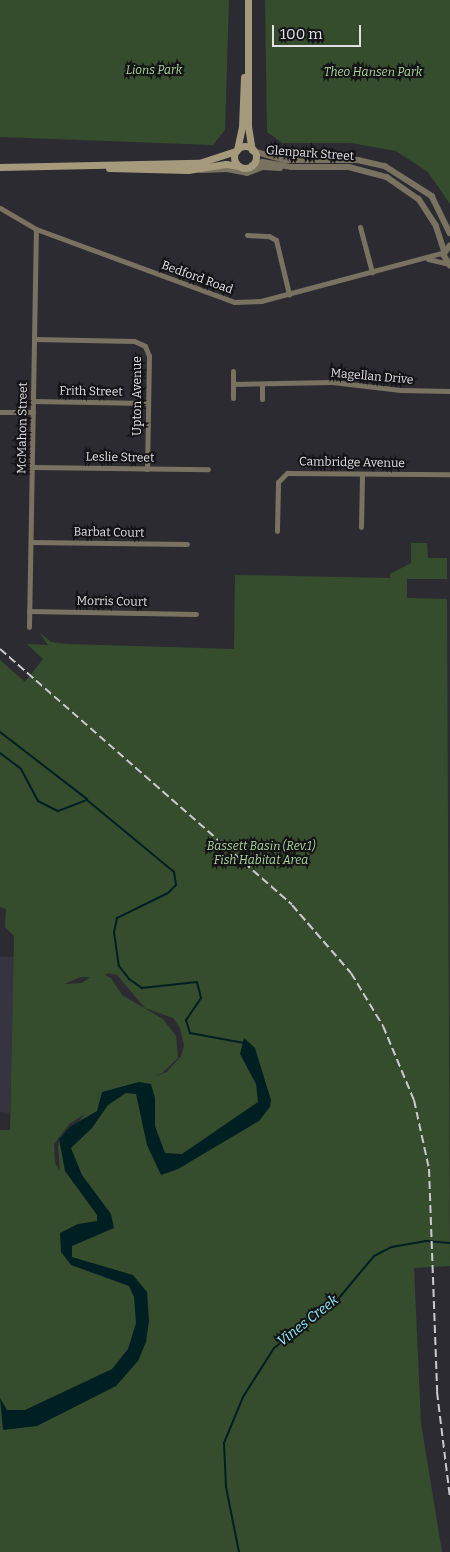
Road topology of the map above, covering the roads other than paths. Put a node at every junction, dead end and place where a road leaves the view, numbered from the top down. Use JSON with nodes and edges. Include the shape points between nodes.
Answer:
{"nodes":[{"id":1,"x":248,"y":0,"type":"edge"},
{"id":2,"x":247,"y":45,"type":"junction"},
{"id":3,"x":236,"y":150,"type":"junction"},
{"id":4,"x":253,"y":150,"type":"junction"},
{"id":5,"x":71,"y":166,"type":"junction"},
{"id":6,"x":239,"y":166,"type":"junction"},
{"id":7,"x":252,"y":166,"type":"junction"},
{"id":8,"x":0,"y":167,"type":"edge"},
{"id":9,"x":292,"y":167,"type":"junction"},
{"id":10,"x":188,"y":170,"type":"junction"},
{"id":11,"x":0,"y":208,"type":"edge"},
{"id":12,"x":360,"y":227,"type":"dead end"},
{"id":13,"x":36,"y":229,"type":"junction"},
{"id":14,"x":450,"y":233,"type":"edge"},
{"id":15,"x":280,"y":234,"type":"dead end"},
{"id":16,"x":247,"y":235,"type":"dead end"},
{"id":17,"x":275,"y":239,"type":"junction"},
{"id":18,"x":450,"y":246,"type":"edge"},
{"id":19,"x":445,"y":252,"type":"junction"},
{"id":20,"x":426,"y":259,"type":"junction"},
{"id":21,"x":449,"y":265,"type":"edge"},
{"id":22,"x":372,"y":272,"type":"junction"},
{"id":23,"x":289,"y":294,"type":"junction"},
{"id":24,"x":34,"y":339,"type":"junction"},
{"id":25,"x":233,"y":371,"type":"dead end"},
{"id":26,"x":233,"y":384,"type":"junction"},
{"id":27,"x":262,"y":385,"type":"junction"},
{"id":28,"x":450,"y":391,"type":"edge"},
{"id":29,"x":233,"y":398,"type":"dead end"},
{"id":30,"x":262,"y":399,"type":"dead end"},
{"id":31,"x":33,"y":401,"type":"junction"},
{"id":32,"x":148,"y":403,"type":"junction"},
{"id":33,"x":0,"y":412,"type":"edge"},
{"id":34,"x":33,"y":412,"type":"junction"},
{"id":35,"x":32,"y":467,"type":"junction"},
{"id":36,"x":147,"y":469,"type":"junction"},
{"id":37,"x":208,"y":469,"type":"dead end"},
{"id":38,"x":362,"y":474,"type":"junction"},
{"id":39,"x":450,"y":474,"type":"edge"},
{"id":40,"x":361,"y":527,"type":"dead end"},
{"id":41,"x":278,"y":531,"type":"dead end"},
{"id":42,"x":30,"y":542,"type":"junction"},
{"id":43,"x":187,"y":544,"type":"dead end"},
{"id":44,"x":29,"y":611,"type":"junction"},
{"id":45,"x":196,"y":614,"type":"dead end"},
{"id":46,"x":29,"y":627,"type":"dead end"}],
"edges":[{"from":1,"to":2,"type":"main road"},
{"from":2,"to":3,"type":"main road"},
{"from":2,"to":4,"type":"main road","via":[[248,132]]},
{"from":3,"to":4,"type":"main road","via":[[243,147]]},
{"from":3,"to":5,"type":"main road","via":[[204,162]]},
{"from":3,"to":6,"type":"main road","via":[[234,159]]},
{"from":4,"to":7,"type":"main road"},
{"from":4,"to":14,"type":"street","name":"Glenpark Street","via":[[285,160],[358,160],[385,166],[432,196]]},
{"from":5,"to":8,"type":"main road"},
{"from":5,"to":10,"type":"main road"},
{"from":6,"to":7,"type":"main road"},
{"from":6,"to":10,"type":"main road","via":[[226,164]]},
{"from":7,"to":9,"type":"street","name":"Glenpark Street","via":[[263,162]]},
{"from":9,"to":10,"type":"street","via":[[262,167],[245,173],[227,169]]},
{"from":9,"to":19,"type":"street","name":"Glenpark Street","via":[[354,168],[396,181],[423,205],[437,229]]},
{"from":11,"to":13,"type":"street","name":"Bedford Road"},
{"from":12,"to":22,"type":"street"},
{"from":13,"to":23,"type":"street","name":"Bedford Road","via":[[225,300],[249,303]]},
{"from":13,"to":24,"type":"street","name":"McMahon Street"},
{"from":15,"to":17,"type":"street"},
{"from":16,"to":17,"type":"street"},
{"from":17,"to":23,"type":"street"},
{"from":18,"to":19,"type":"street"},
{"from":19,"to":20,"type":"street","name":"Bedford Road"},
{"from":19,"to":21,"type":"street","name":"Glenpark Street"},
{"from":20,"to":21,"type":"street","name":"Bedford Road"},
{"from":20,"to":22,"type":"street","name":"Bedford Road"},
{"from":22,"to":23,"type":"street","name":"Bedford Road"},
{"from":24,"to":31,"type":"street","name":"McMahon Street"},
{"from":24,"to":32,"type":"street","name":"Upton Avenue","via":[[141,343],[149,356]]},
{"from":25,"to":26,"type":"street"},
{"from":26,"to":27,"type":"street","name":"Magellan Drive"},
{"from":26,"to":29,"type":"street"},
{"from":27,"to":28,"type":"street","name":"Magellan Drive","via":[[332,382],[402,390]]},
{"from":27,"to":30,"type":"street"},
{"from":31,"to":32,"type":"street","name":"Frith Street"},
{"from":31,"to":34,"type":"street","name":"McMahon Street"},
{"from":32,"to":36,"type":"street","name":"Upton Avenue"},
{"from":33,"to":34,"type":"street"},
{"from":34,"to":35,"type":"street","name":"McMahon Street"},
{"from":35,"to":36,"type":"street","name":"Leslie Street"},
{"from":35,"to":42,"type":"street","name":"McMahon Street"},
{"from":36,"to":37,"type":"street","name":"Leslie Street"},
{"from":38,"to":39,"type":"street","name":"Cambridge Avenue"},
{"from":38,"to":40,"type":"street"},
{"from":38,"to":41,"type":"street","name":"Cambridge Avenue","via":[[291,472],[282,475],[278,482]]},
{"from":42,"to":43,"type":"street","name":"Barbat Court"},
{"from":42,"to":44,"type":"street","name":"McMahon Street"},
{"from":44,"to":45,"type":"street","name":"Morris Court"},
{"from":44,"to":46,"type":"street","name":"McMahon Street"}]}
